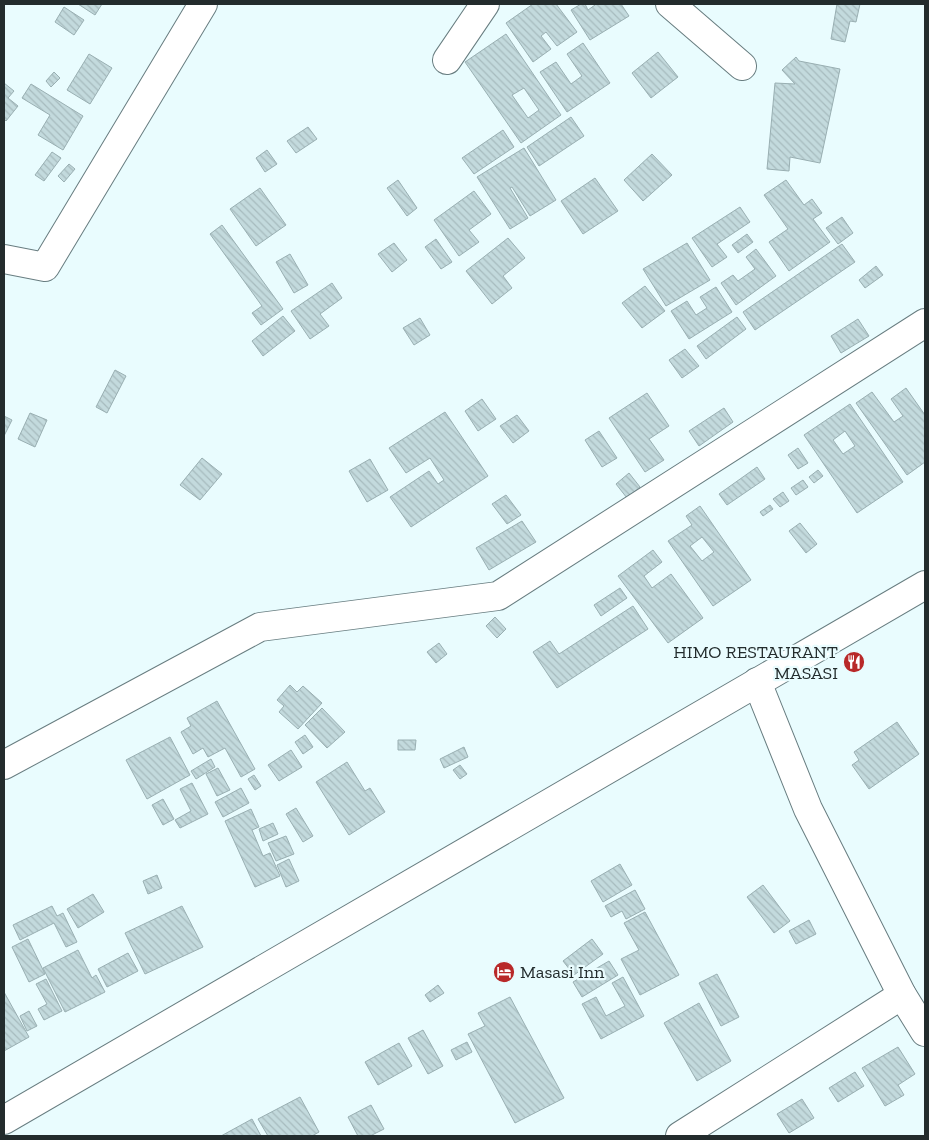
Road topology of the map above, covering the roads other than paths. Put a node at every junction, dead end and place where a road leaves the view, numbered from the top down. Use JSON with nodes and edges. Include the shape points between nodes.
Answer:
{"nodes":[{"id":1,"x":203,"y":4,"type":"edge"},
{"id":2,"x":485,"y":4,"type":"edge"},
{"id":3,"x":670,"y":4,"type":"edge"},
{"id":4,"x":447,"y":60,"type":"dead end"},
{"id":5,"x":742,"y":66,"type":"dead end"},
{"id":6,"x":4,"y":259,"type":"edge"},
{"id":7,"x":925,"y":323,"type":"edge"},
{"id":8,"x":925,"y":585,"type":"edge"},
{"id":9,"x":757,"y":682,"type":"junction"},
{"id":10,"x":4,"y":765,"type":"edge"},
{"id":11,"x":902,"y":995,"type":"junction"},
{"id":12,"x":925,"y":1032,"type":"edge"},
{"id":13,"x":4,"y":1120,"type":"edge"},
{"id":14,"x":680,"y":1136,"type":"edge"}],
"edges":[{"from":1,"to":6,"type":"main road","via":[[45,267]]},
{"from":2,"to":4,"type":"main road"},
{"from":3,"to":5,"type":"main road"},
{"from":7,"to":10,"type":"main road","via":[[498,596],[260,627]]},
{"from":8,"to":9,"type":"main road"},
{"from":9,"to":11,"type":"main road","via":[[808,809]]},
{"from":9,"to":13,"type":"main road"},
{"from":11,"to":12,"type":"main road"},
{"from":11,"to":14,"type":"main road"}]}
